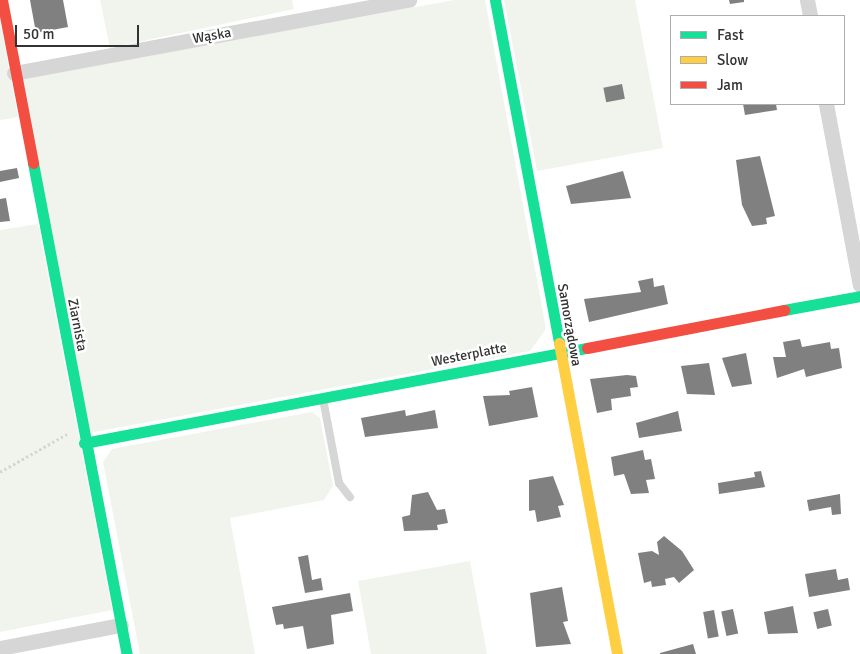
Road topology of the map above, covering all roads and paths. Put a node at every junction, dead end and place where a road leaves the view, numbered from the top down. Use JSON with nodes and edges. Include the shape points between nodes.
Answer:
{"nodes":[{"id":1,"x":2,"y":0,"type":"edge"},
{"id":2,"x":410,"y":0,"type":"edge"},
{"id":3,"x":495,"y":0,"type":"edge"},
{"id":4,"x":807,"y":0,"type":"edge"},
{"id":5,"x":810,"y":15,"type":"edge"},
{"id":6,"x":14,"y":73,"type":"junction"},
{"id":7,"x":826,"y":105,"type":"edge"},
{"id":8,"x":860,"y":285,"type":"edge"},
{"id":9,"x":860,"y":296,"type":"edge"},
{"id":10,"x":559,"y":353,"type":"junction"},
{"id":11,"x":323,"y":398,"type":"junction"},
{"id":12,"x":84,"y":442,"type":"junction"},
{"id":13,"x":0,"y":472,"type":"edge"},
{"id":14,"x":350,"y":497,"type":"dead end"},
{"id":15,"x":121,"y":625,"type":"junction"},
{"id":16,"x":0,"y":648,"type":"edge"},
{"id":17,"x":127,"y":654,"type":"edge"},
{"id":18,"x":617,"y":654,"type":"edge"}],
"edges":[{"from":1,"to":6,"type":"street","name":"Ziarnista"},
{"from":2,"to":6,"type":"street","name":"Wąska"},
{"from":3,"to":10,"type":"street","name":"Samorządowa"},
{"from":4,"to":5,"type":"street"},
{"from":6,"to":12,"type":"street","name":"Ziarnista"},
{"from":7,"to":8,"type":"street"},
{"from":9,"to":10,"type":"street","name":"Westerplatte"},
{"from":10,"to":11,"type":"street","name":"Westerplatte"},
{"from":10,"to":18,"type":"street","name":"Samorządowa"},
{"from":11,"to":12,"type":"street","name":"Westerplatte"},
{"from":11,"to":14,"type":"lane","via":[[339,483]]},
{"from":12,"to":13,"type":"path","via":[[73,430]]},
{"from":12,"to":15,"type":"street","name":"Ziarnista"},
{"from":15,"to":16,"type":"street"},
{"from":15,"to":17,"type":"street","name":"Ziarnista"}]}
